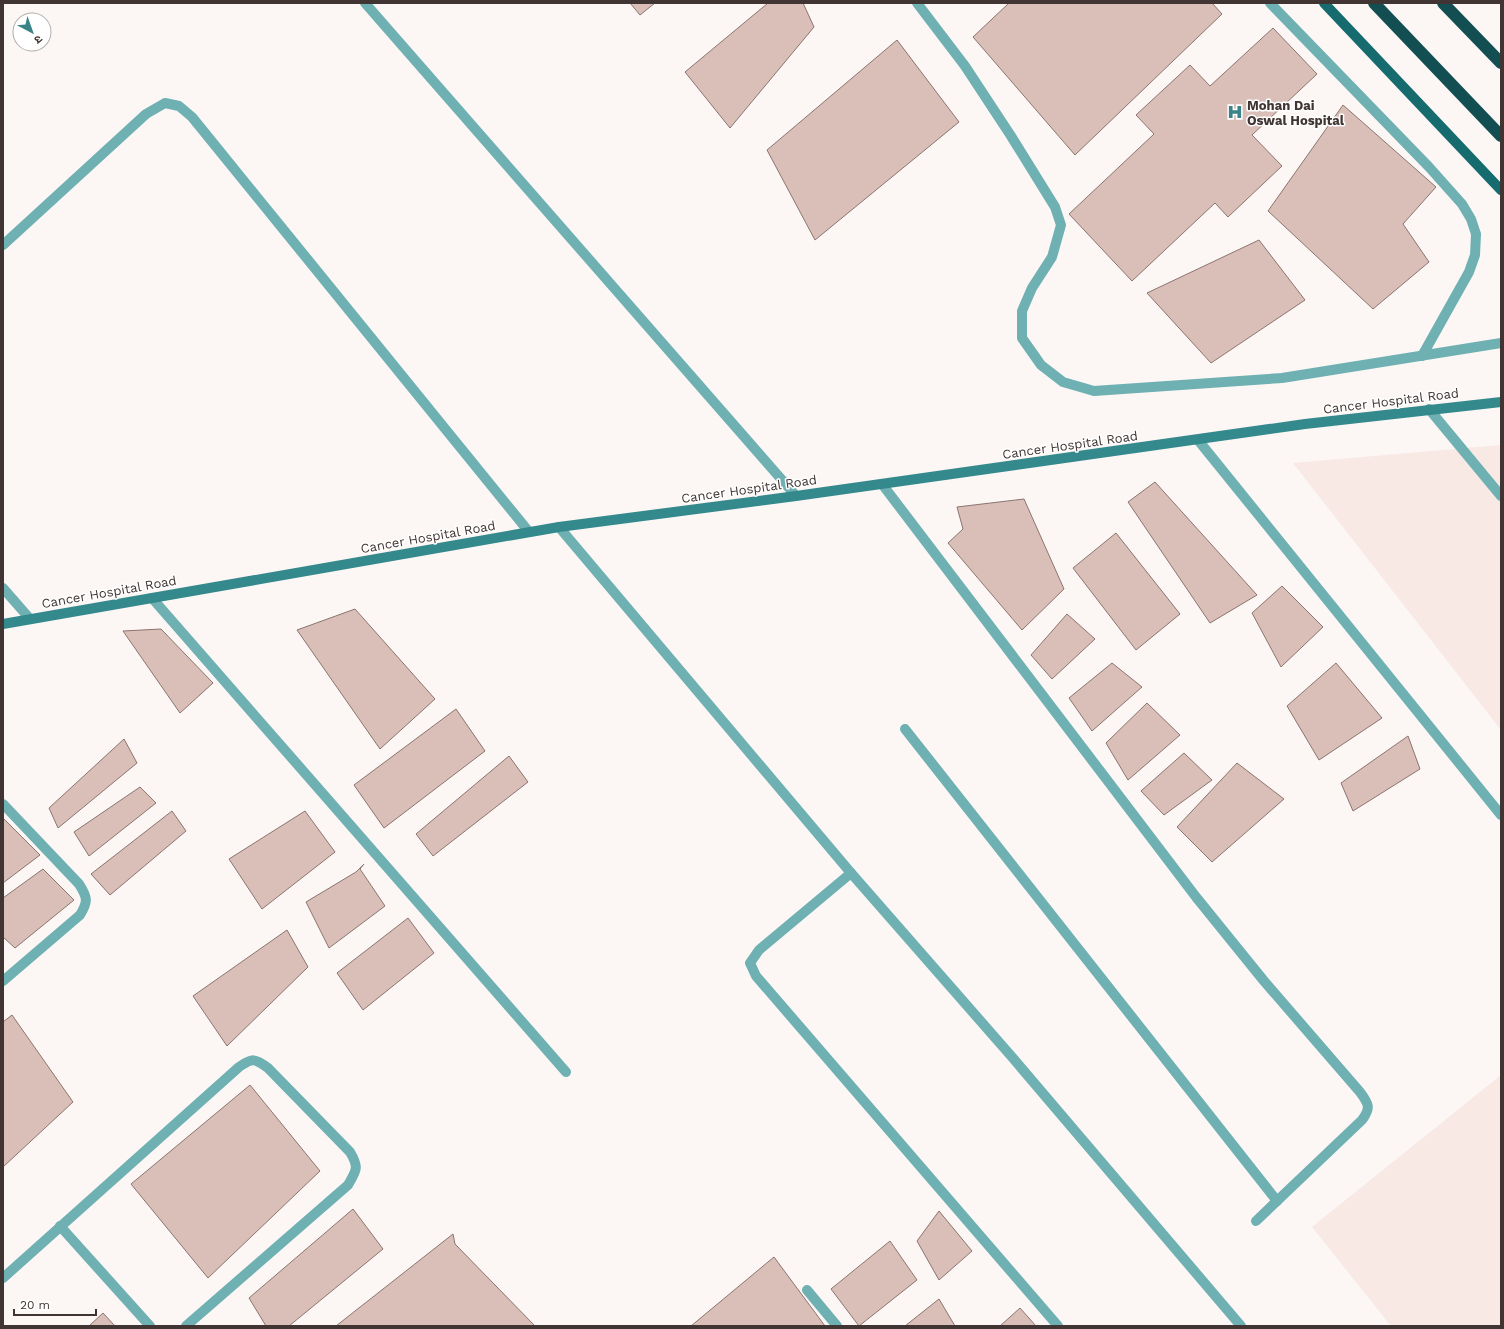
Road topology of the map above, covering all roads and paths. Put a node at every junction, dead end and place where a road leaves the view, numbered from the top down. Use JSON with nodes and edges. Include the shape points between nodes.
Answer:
{"nodes":[{"id":1,"x":365,"y":3,"type":"edge"},
{"id":2,"x":917,"y":3,"type":"edge"},
{"id":3,"x":1270,"y":3,"type":"edge"},
{"id":4,"x":1324,"y":3,"type":"edge"},
{"id":5,"x":1374,"y":3,"type":"edge"},
{"id":6,"x":1443,"y":3,"type":"edge"},
{"id":7,"x":1501,"y":63,"type":"edge"},
{"id":8,"x":1501,"y":136,"type":"edge"},
{"id":9,"x":1501,"y":190,"type":"edge"},
{"id":10,"x":3,"y":245,"type":"edge"},
{"id":11,"x":1501,"y":344,"type":"edge"},
{"id":12,"x":1422,"y":356,"type":"junction"},
{"id":13,"x":1501,"y":402,"type":"edge"},
{"id":14,"x":1429,"y":409,"type":"junction"},
{"id":15,"x":1198,"y":440,"type":"junction"},
{"id":16,"x":882,"y":484,"type":"junction"},
{"id":17,"x":796,"y":496,"type":"junction"},
{"id":18,"x":1501,"y":496,"type":"edge"},
{"id":19,"x":559,"y":527,"type":"junction"},
{"id":20,"x":529,"y":532,"type":"junction"},
{"id":21,"x":3,"y":588,"type":"edge"},
{"id":22,"x":152,"y":598,"type":"junction"},
{"id":23,"x":30,"y":619,"type":"junction"},
{"id":24,"x":3,"y":624,"type":"edge"},
{"id":25,"x":905,"y":729,"type":"dead end"},
{"id":26,"x":3,"y":804,"type":"edge"},
{"id":27,"x":1501,"y":815,"type":"edge"},
{"id":28,"x":851,"y":872,"type":"junction"},
{"id":29,"x":3,"y":981,"type":"edge"},
{"id":30,"x":566,"y":1072,"type":"dead end"},
{"id":31,"x":1277,"y":1201,"type":"junction"},
{"id":32,"x":1256,"y":1221,"type":"dead end"},
{"id":33,"x":60,"y":1226,"type":"junction"},
{"id":34,"x":3,"y":1278,"type":"edge"},
{"id":35,"x":807,"y":1290,"type":"dead end"},
{"id":36,"x":150,"y":1326,"type":"edge"},
{"id":37,"x":186,"y":1326,"type":"edge"},
{"id":38,"x":837,"y":1326,"type":"edge"},
{"id":39,"x":1058,"y":1326,"type":"edge"},
{"id":40,"x":1241,"y":1326,"type":"edge"}],
"edges":[{"from":1,"to":17,"type":"street"},
{"from":2,"to":12,"type":"street","via":[[965,66],[1055,208],[1061,225],[1052,257],[1032,288],[1022,311],[1022,338],[1041,365],[1063,382],[1094,391],[1282,378]]},
{"from":3,"to":12,"type":"street","via":[[1423,162],[1462,204],[1471,219],[1476,234],[1475,255],[1469,272]]},
{"from":4,"to":9,"type":"main road"},
{"from":5,"to":8,"type":"highway"},
{"from":6,"to":7,"type":"highway"},
{"from":10,"to":20,"type":"street","via":[[146,114],[165,103],[179,106],[192,117]]},
{"from":11,"to":12,"type":"street"},
{"from":13,"to":14,"type":"street","name":"Cancer Hospital Road"},
{"from":14,"to":15,"type":"street","name":"Cancer Hospital Road"},
{"from":14,"to":18,"type":"street"},
{"from":15,"to":16,"type":"street","name":"Cancer Hospital Road"},
{"from":15,"to":27,"type":"street"},
{"from":16,"to":17,"type":"street","name":"Cancer Hospital Road"},
{"from":16,"to":31,"type":"street","via":[[1196,897],[1368,1103],[1368,1112],[1362,1120]]},
{"from":17,"to":19,"type":"street","name":"Cancer Hospital Road"},
{"from":19,"to":20,"type":"street","name":"Cancer Hospital Road"},
{"from":19,"to":28,"type":"street"},
{"from":20,"to":22,"type":"street","name":"Cancer Hospital Road"},
{"from":21,"to":23,"type":"street"},
{"from":22,"to":23,"type":"street","name":"Cancer Hospital Road"},
{"from":22,"to":30,"type":"street"},
{"from":23,"to":24,"type":"street","name":"Cancer Hospital Road"},
{"from":25,"to":31,"type":"street"},
{"from":26,"to":29,"type":"street","via":[[79,884],[85,894],[86,904],[80,915]]},
{"from":28,"to":39,"type":"street","via":[[760,950],[750,963],[756,976]]},
{"from":28,"to":40,"type":"street"},
{"from":31,"to":32,"type":"street"},
{"from":33,"to":34,"type":"street"},
{"from":33,"to":36,"type":"street"},
{"from":33,"to":37,"type":"street","via":[[238,1067],[250,1060],[259,1061],[268,1068],[350,1152],[356,1163],[356,1172],[348,1185]]},
{"from":35,"to":38,"type":"street"}]}
